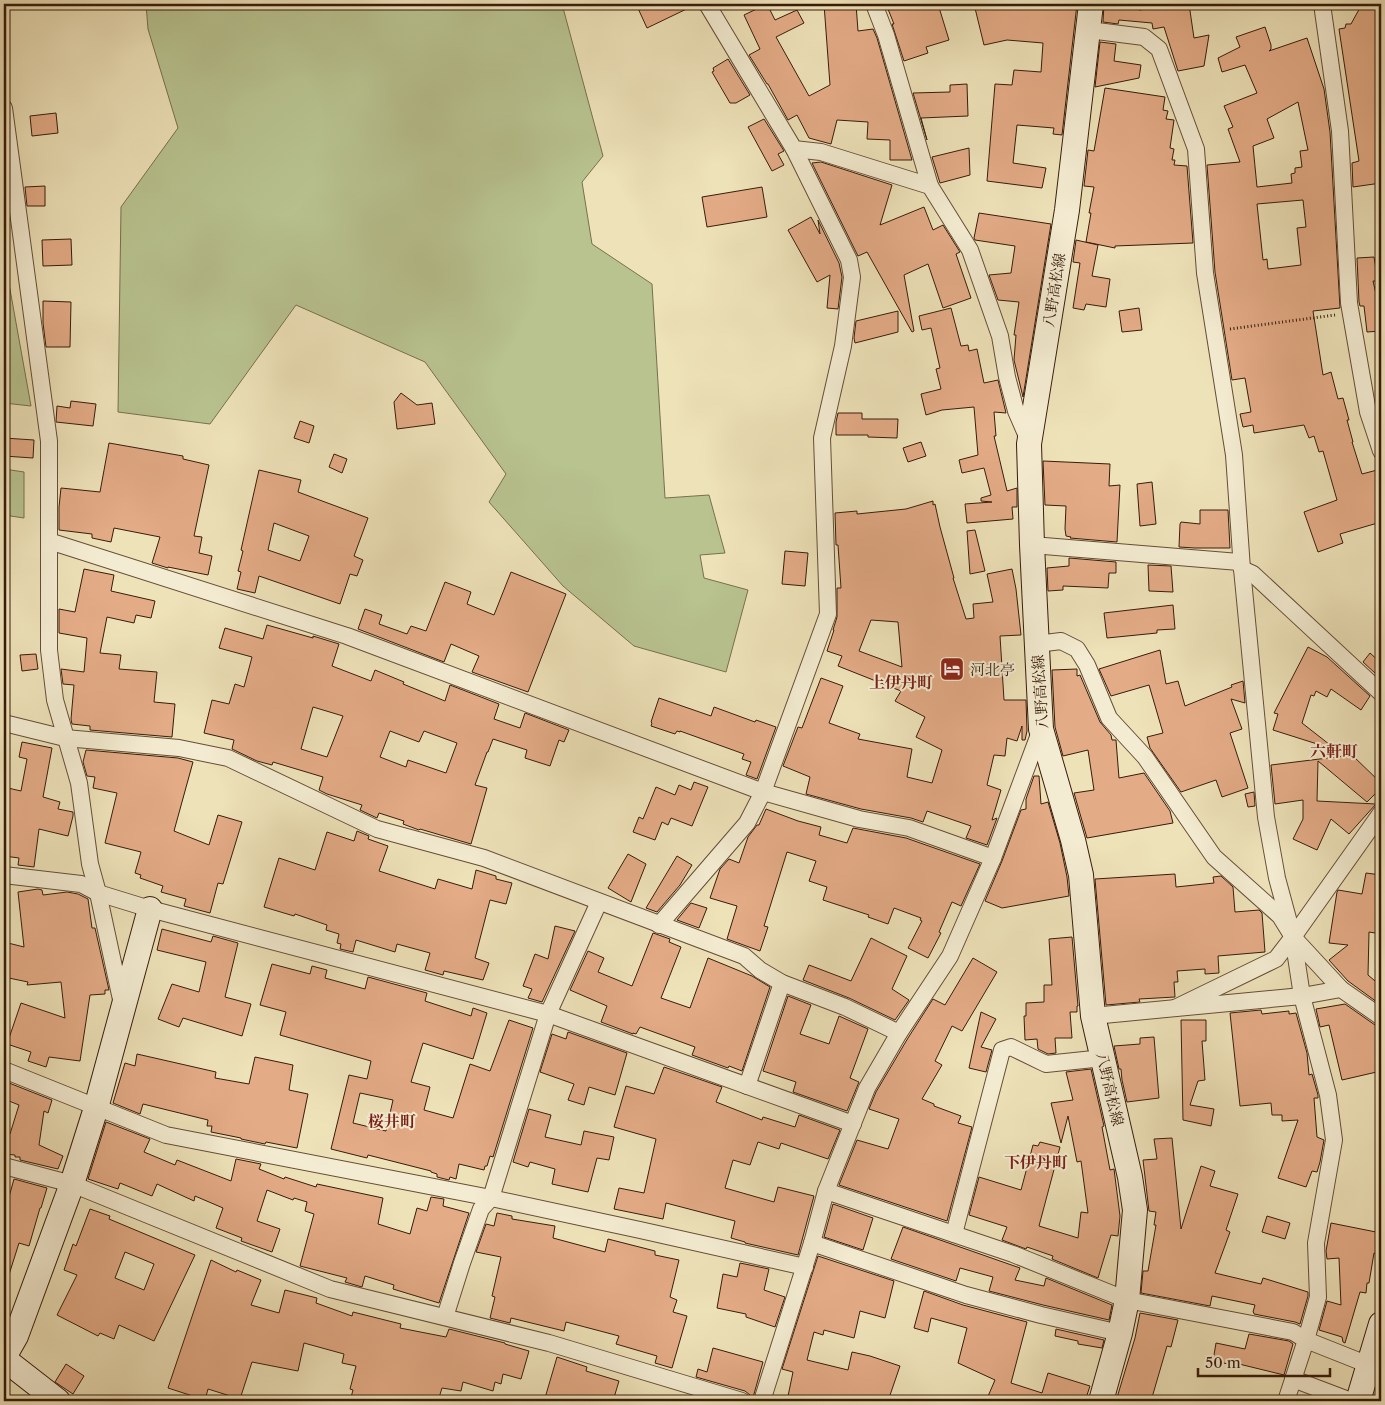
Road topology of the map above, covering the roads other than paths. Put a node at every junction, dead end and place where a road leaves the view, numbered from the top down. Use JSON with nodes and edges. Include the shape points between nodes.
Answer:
{"nodes":[{"id":1,"x":707,"y":4,"type":"edge"},
{"id":2,"x":874,"y":4,"type":"edge"},
{"id":3,"x":1091,"y":4,"type":"edge"},
{"id":4,"x":1322,"y":4,"type":"edge"},
{"id":5,"x":1089,"y":30,"type":"junction"},
{"id":6,"x":4,"y":108,"type":"edge"},
{"id":7,"x":794,"y":149,"type":"junction"},
{"id":8,"x":930,"y":186,"type":"junction"},
{"id":9,"x":1029,"y":444,"type":"junction"},
{"id":10,"x":1381,"y":451,"type":"edge"},
{"id":11,"x":49,"y":541,"type":"junction"},
{"id":12,"x":1032,"y":545,"type":"junction"},
{"id":13,"x":1242,"y":569,"type":"junction"},
{"id":14,"x":1037,"y":644,"type":"junction"},
{"id":15,"x":1381,"y":693,"type":"edge"},
{"id":16,"x":4,"y":723,"type":"edge"},
{"id":17,"x":1040,"y":730,"type":"junction"},
{"id":18,"x":65,"y":738,"type":"junction"},
{"id":19,"x":763,"y":792,"type":"junction"},
{"id":20,"x":1381,"y":813,"type":"edge"},
{"id":21,"x":993,"y":858,"type":"junction"},
{"id":22,"x":4,"y":875,"type":"edge"},
{"id":23,"x":98,"y":893,"type":"junction"},
{"id":24,"x":599,"y":902,"type":"junction"},
{"id":25,"x":150,"y":909,"type":"junction"},
{"id":26,"x":659,"y":924,"type":"junction"},
{"id":27,"x":1293,"y":937,"type":"junction"},
{"id":28,"x":782,"y":983,"type":"junction"},
{"id":29,"x":1341,"y":989,"type":"junction"},
{"id":30,"x":1302,"y":996,"type":"junction"},
{"id":31,"x":1175,"y":1008,"type":"junction"},
{"id":32,"x":123,"y":1009,"type":"junction"},
{"id":33,"x":548,"y":1014,"type":"junction"},
{"id":34,"x":1094,"y":1016,"type":"junction"},
{"id":35,"x":1381,"y":1017,"type":"edge"},
{"id":36,"x":899,"y":1033,"type":"junction"},
{"id":37,"x":1103,"y":1058,"type":"junction"},
{"id":38,"x":4,"y":1070,"type":"edge"},
{"id":39,"x":747,"y":1086,"type":"junction"},
{"id":40,"x":96,"y":1108,"type":"junction"},
{"id":41,"x":853,"y":1124,"type":"junction"},
{"id":42,"x":4,"y":1166,"type":"edge"},
{"id":43,"x":72,"y":1184,"type":"junction"},
{"id":44,"x":826,"y":1191,"type":"junction"},
{"id":45,"x":491,"y":1198,"type":"junction"},
{"id":46,"x":954,"y":1234,"type":"junction"},
{"id":47,"x":812,"y":1243,"type":"junction"},
{"id":48,"x":805,"y":1267,"type":"junction"},
{"id":49,"x":1127,"y":1300,"type":"junction"},
{"id":50,"x":445,"y":1317,"type":"junction"},
{"id":51,"x":1381,"y":1324,"type":"edge"},
{"id":52,"x":1120,"y":1333,"type":"junction"},
{"id":53,"x":1306,"y":1340,"type":"junction"},
{"id":54,"x":4,"y":1358,"type":"edge"},
{"id":55,"x":1375,"y":1366,"type":"edge"},
{"id":56,"x":1293,"y":1379,"type":"junction"},
{"id":57,"x":58,"y":1401,"type":"edge"},
{"id":58,"x":742,"y":1401,"type":"edge"},
{"id":59,"x":762,"y":1401,"type":"edge"},
{"id":60,"x":1101,"y":1401,"type":"edge"},
{"id":61,"x":1286,"y":1401,"type":"edge"},
{"id":62,"x":1351,"y":1401,"type":"edge"},
{"id":63,"x":1358,"y":1401,"type":"edge"}],
"edges":[{"from":1,"to":7,"type":"street"},
{"from":2,"to":8,"type":"street"},
{"from":3,"to":5,"type":"main road","name":"八野高松線"},
{"from":4,"to":10,"type":"street","via":[[1340,130],[1349,303],[1368,412]]},
{"from":5,"to":9,"type":"main road","name":"八野高松線","via":[[1067,210]]},
{"from":5,"to":13,"type":"street","via":[[1144,37],[1159,49],[1196,149],[1205,272],[1234,455]]},
{"from":6,"to":11,"type":"street","via":[[49,441]]},
{"from":7,"to":8,"type":"street","via":[[821,152]]},
{"from":7,"to":19,"type":"street","via":[[849,260],[852,276],[843,346],[822,438],[828,614]]},
{"from":8,"to":9,"type":"street","via":[[970,250],[1000,336],[1016,411]]},
{"from":9,"to":12,"type":"main road","name":"八野高松線"},
{"from":11,"to":18,"type":"street","via":[[49,650],[55,700]]},
{"from":11,"to":19,"type":"street","via":[[347,636]]},
{"from":12,"to":13,"type":"street","via":[[1239,562]]},
{"from":12,"to":14,"type":"main road","name":"八野高松線"},
{"from":13,"to":15,"type":"street","via":[[1253,574]]},
{"from":13,"to":27,"type":"street","via":[[1266,817],[1277,878]]},
{"from":14,"to":17,"type":"main road","name":"八野高松線"},
{"from":14,"to":27,"type":"street","via":[[1061,641],[1077,649],[1109,718],[1145,757],[1214,857],[1280,916]]},
{"from":16,"to":18,"type":"street"},
{"from":17,"to":21,"type":"street"},
{"from":17,"to":34,"type":"main road","name":"八野高松線","via":[[1081,875]]},
{"from":18,"to":23,"type":"street","via":[[79,783],[90,864]]},
{"from":18,"to":24,"type":"street","via":[[179,748],[228,758],[377,828],[484,858]]},
{"from":19,"to":21,"type":"street","via":[[860,819],[909,828]]},
{"from":19,"to":26,"type":"street","via":[[747,823]]},
{"from":20,"to":27,"type":"street"},
{"from":21,"to":36,"type":"street","via":[[950,956]]},
{"from":22,"to":23,"type":"street","via":[[81,884]]},
{"from":23,"to":25,"type":"street"},
{"from":23,"to":32,"type":"street"},
{"from":24,"to":26,"type":"street"},
{"from":24,"to":33,"type":"street"},
{"from":25,"to":32,"type":"main road"},
{"from":25,"to":33,"type":"street"},
{"from":26,"to":28,"type":"street","via":[[744,956]]},
{"from":27,"to":29,"type":"street"},
{"from":27,"to":30,"type":"street"},
{"from":27,"to":31,"type":"street","via":[[1276,959]]},
{"from":28,"to":36,"type":"street","via":[[845,1007]]},
{"from":28,"to":39,"type":"street"},
{"from":29,"to":30,"type":"street"},
{"from":29,"to":35,"type":"street"},
{"from":30,"to":31,"type":"street"},
{"from":30,"to":53,"type":"street","via":[[1328,1095],[1334,1140],[1316,1243],[1318,1297]]},
{"from":31,"to":34,"type":"street"},
{"from":32,"to":40,"type":"main road"},
{"from":33,"to":39,"type":"street"},
{"from":33,"to":45,"type":"street"},
{"from":34,"to":37,"type":"main road","name":"八野高松線"},
{"from":36,"to":41,"type":"street","via":[[867,1088]]},
{"from":37,"to":46,"type":"street","via":[[1046,1064],[1011,1047],[1002,1050]]},
{"from":37,"to":49,"type":"main road","name":"八野高松線","via":[[1130,1177],[1134,1210]]},
{"from":38,"to":40,"type":"street"},
{"from":39,"to":41,"type":"street"},
{"from":40,"to":43,"type":"main road"},
{"from":40,"to":45,"type":"street","via":[[166,1135]]},
{"from":41,"to":44,"type":"street"},
{"from":42,"to":43,"type":"street"},
{"from":43,"to":50,"type":"street","via":[[330,1289]]},
{"from":43,"to":54,"type":"main road","via":[[16,1336]]},
{"from":44,"to":46,"type":"street"},
{"from":44,"to":47,"type":"street"},
{"from":45,"to":48,"type":"street"},
{"from":45,"to":50,"type":"street","via":[[481,1209]]},
{"from":46,"to":49,"type":"street"},
{"from":47,"to":48,"type":"street"},
{"from":47,"to":52,"type":"street","via":[[966,1295]]},
{"from":48,"to":59,"type":"street"},
{"from":49,"to":52,"type":"main road","name":"八野高松線"},
{"from":49,"to":53,"type":"street","via":[[1293,1332]]},
{"from":50,"to":58,"type":"street","via":[[549,1343]]},
{"from":51,"to":55,"type":"main road"},
{"from":52,"to":60,"type":"main road","name":"八野高松線"},
{"from":53,"to":55,"type":"street"},
{"from":53,"to":56,"type":"street"},
{"from":54,"to":57,"type":"main road"},
{"from":55,"to":63,"type":"main road"},
{"from":56,"to":61,"type":"street"},
{"from":56,"to":62,"type":"street"}]}
